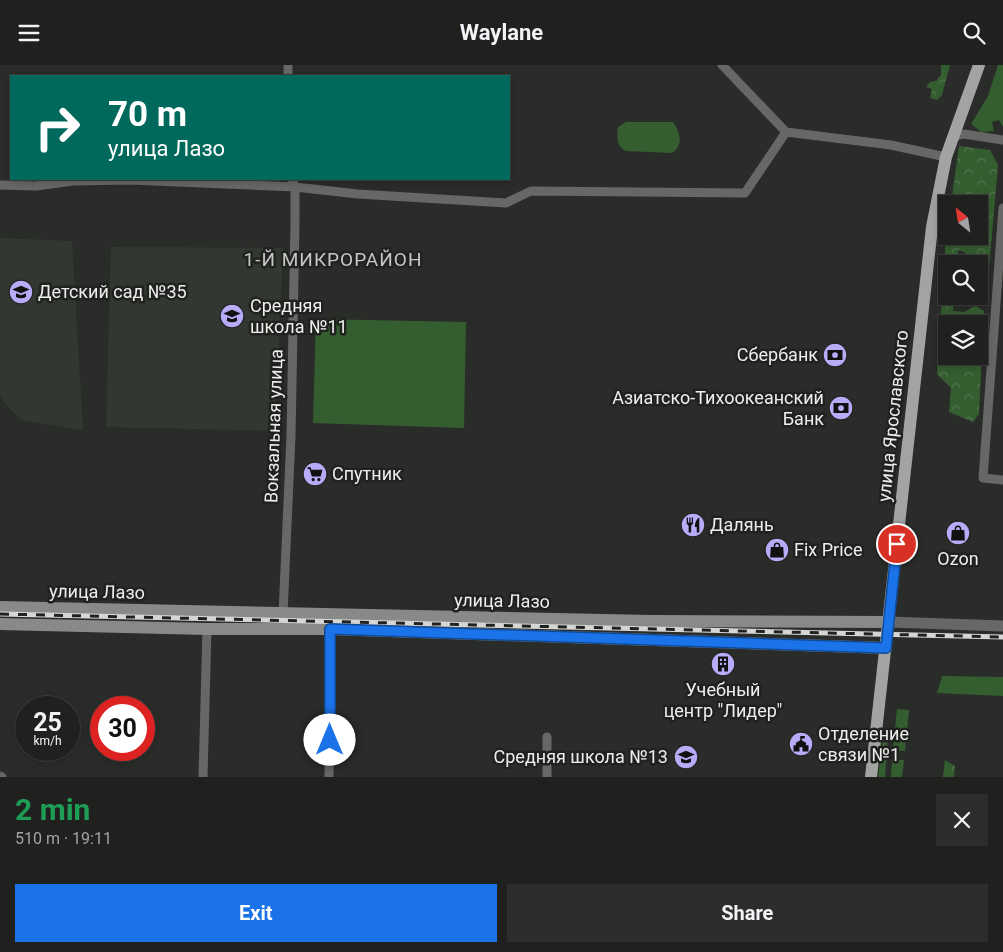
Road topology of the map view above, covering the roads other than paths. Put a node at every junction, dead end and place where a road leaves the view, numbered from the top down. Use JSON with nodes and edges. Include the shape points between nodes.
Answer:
{"nodes":[{"id":1,"x":722,"y":65,"type":"edge"},
{"id":2,"x":979,"y":65,"type":"edge"},
{"id":3,"x":786,"y":132,"type":"junction"},
{"id":4,"x":952,"y":137,"type":"junction"},
{"id":5,"x":1003,"y":140,"type":"edge"},
{"id":6,"x":946,"y":157,"type":"junction"},
{"id":7,"x":293,"y":183,"type":"edge"},
{"id":8,"x":0,"y":185,"type":"edge"},
{"id":9,"x":1003,"y":208,"type":"edge"},
{"id":10,"x":1003,"y":479,"type":"edge"},
{"id":11,"x":0,"y":607,"type":"edge"},
{"id":12,"x":283,"y":615,"type":"junction"},
{"id":13,"x":889,"y":622,"type":"junction"},
{"id":14,"x":0,"y":624,"type":"edge"},
{"id":15,"x":1003,"y":625,"type":"edge"},
{"id":16,"x":208,"y":629,"type":"junction"},
{"id":17,"x":330,"y":629,"type":"junction"},
{"id":18,"x":886,"y":648,"type":"junction"},
{"id":19,"x":547,"y":737,"type":"dead end"},
{"id":20,"x":203,"y":777,"type":"edge"},
{"id":21,"x":329,"y":777,"type":"edge"},
{"id":22,"x":547,"y":777,"type":"edge"},
{"id":23,"x":871,"y":777,"type":"edge"}],
"edges":[{"from":1,"to":3,"type":"street"},
{"from":2,"to":4,"type":"main road","name":"улица Ярославского"},
{"from":3,"to":6,"type":"street","via":[[891,145]]},
{"from":3,"to":7,"type":"street","via":[[745,193],[531,191],[506,203],[358,194]]},
{"from":4,"to":5,"type":"street","via":[[964,134]]},
{"from":4,"to":6,"type":"main road","name":"улица Ярославского"},
{"from":6,"to":13,"type":"main road","name":"улица Ярославского","via":[[932,227]]},
{"from":7,"to":8,"type":"street","via":[[130,180]]},
{"from":7,"to":12,"type":"street","name":"Вокзальная улица","via":[[292,426]]},
{"from":9,"to":10,"type":"street","via":[[983,478]]},
{"from":11,"to":12,"type":"main road","name":"улица Лазо"},
{"from":12,"to":13,"type":"main road","name":"улица Лазо"},
{"from":13,"to":15,"type":"street","name":"улица Лазо"},
{"from":13,"to":18,"type":"main road","name":"улица Ярославского"},
{"from":14,"to":16,"type":"main road","name":"улица Лазо"},
{"from":16,"to":17,"type":"main road","name":"улица Лазо"},
{"from":16,"to":20,"type":"street"},
{"from":17,"to":18,"type":"main road","name":"улица Лазо"},
{"from":17,"to":21,"type":"street"},
{"from":18,"to":23,"type":"main road","name":"улица Ярославского"},
{"from":19,"to":22,"type":"street"}]}
